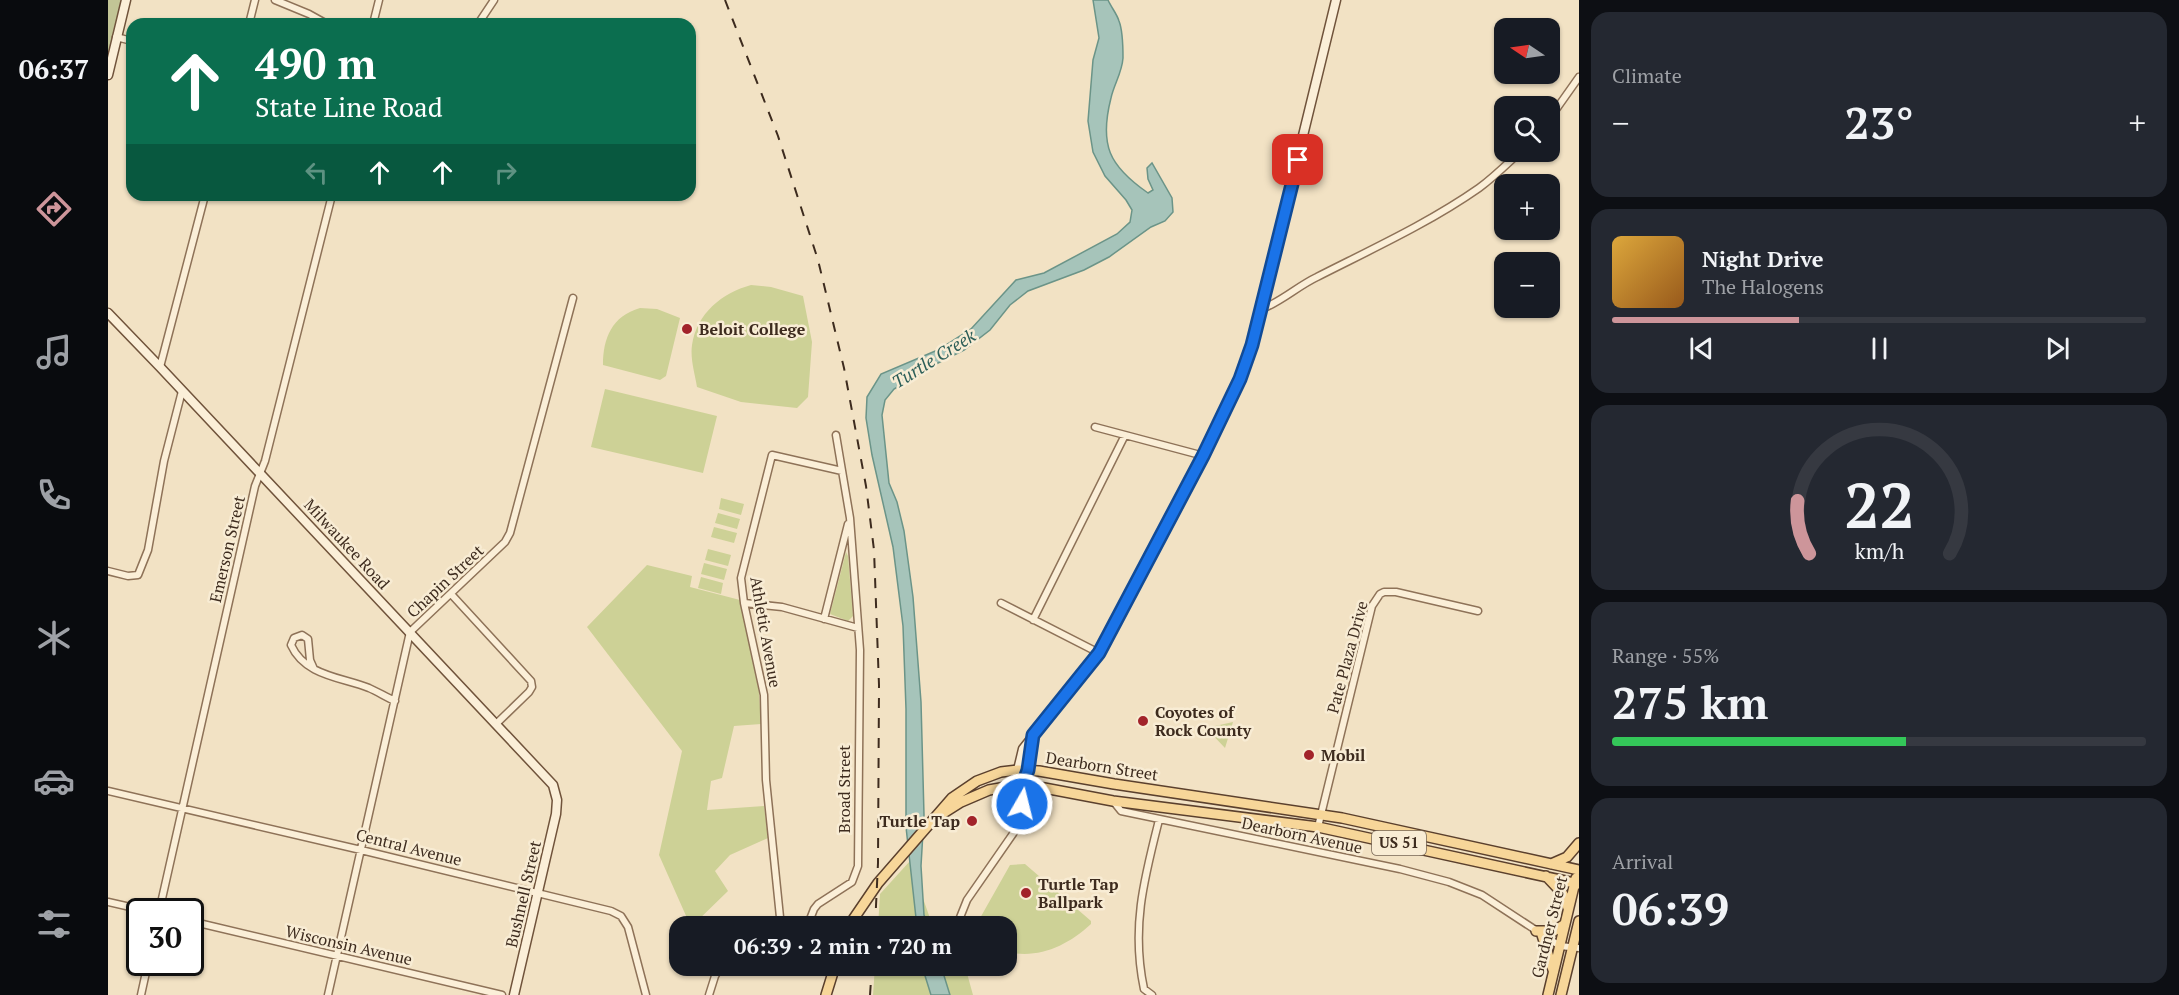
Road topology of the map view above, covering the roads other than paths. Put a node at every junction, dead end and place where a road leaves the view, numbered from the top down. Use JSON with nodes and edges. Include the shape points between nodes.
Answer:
{"nodes":[{"id":1,"x":126,"y":0,"type":"edge"},
{"id":2,"x":255,"y":0,"type":"edge"},
{"id":3,"x":275,"y":0,"type":"edge"},
{"id":4,"x":380,"y":0,"type":"edge"},
{"id":5,"x":494,"y":0,"type":"edge"},
{"id":6,"x":1336,"y":0,"type":"edge"},
{"id":7,"x":250,"y":18,"type":"edge"},
{"id":8,"x":316,"y":18,"type":"edge"},
{"id":9,"x":375,"y":18,"type":"edge"},
{"id":10,"x":482,"y":18,"type":"edge"},
{"id":11,"x":116,"y":37,"type":"junction"},
{"id":12,"x":126,"y":40,"type":"edge"},
{"id":13,"x":108,"y":75,"type":"edge"},
{"id":14,"x":1579,"y":77,"type":"edge"},
{"id":15,"x":1560,"y":104,"type":"edge"},
{"id":16,"x":1508,"y":162,"type":"edge"},
{"id":17,"x":203,"y":201,"type":"edge"},
{"id":18,"x":330,"y":201,"type":"edge"},
{"id":19,"x":573,"y":298,"type":"dead end"},
{"id":20,"x":1262,"y":309,"type":"junction"},
{"id":21,"x":108,"y":313,"type":"edge"},
{"id":22,"x":160,"y":366,"type":"junction"},
{"id":23,"x":182,"y":391,"type":"junction"},
{"id":24,"x":1095,"y":427,"type":"dead end"},
{"id":25,"x":836,"y":435,"type":"dead end"},
{"id":26,"x":1125,"y":435,"type":"junction"},
{"id":27,"x":1203,"y":456,"type":"junction"},
{"id":28,"x":842,"y":471,"type":"junction"},
{"id":29,"x":261,"y":474,"type":"junction"},
{"id":30,"x":850,"y":518,"type":"junction"},
{"id":31,"x":108,"y":572,"type":"edge"},
{"id":32,"x":451,"y":594,"type":"junction"},
{"id":33,"x":744,"y":603,"type":"junction"},
{"id":34,"x":1001,"y":603,"type":"dead end"},
{"id":35,"x":1478,"y":611,"type":"dead end"},
{"id":36,"x":824,"y":619,"type":"junction"},
{"id":37,"x":1033,"y":620,"type":"junction"},
{"id":38,"x":858,"y":628,"type":"junction"},
{"id":39,"x":410,"y":632,"type":"junction"},
{"id":40,"x":1099,"y":653,"type":"junction"},
{"id":41,"x":314,"y":669,"type":"junction"},
{"id":42,"x":395,"y":701,"type":"junction"},
{"id":43,"x":496,"y":724,"type":"junction"},
{"id":44,"x":1023,"y":770,"type":"junction"},
{"id":45,"x":1023,"y":784,"type":"junction"},
{"id":46,"x":108,"y":791,"type":"edge"},
{"id":47,"x":557,"y":800,"type":"joint"},
{"id":48,"x":1113,"y":801,"type":"junction"},
{"id":49,"x":181,"y":808,"type":"junction"},
{"id":50,"x":1321,"y":814,"type":"junction"},
{"id":51,"x":1159,"y":820,"type":"junction"},
{"id":52,"x":933,"y":821,"type":"junction"},
{"id":53,"x":1318,"y":828,"type":"junction"},
{"id":54,"x":1579,"y":843,"type":"edge"},
{"id":55,"x":362,"y":850,"type":"junction"},
{"id":56,"x":1551,"y":864,"type":"junction"},
{"id":57,"x":1579,"y":869,"type":"edge"},
{"id":58,"x":1546,"y":876,"type":"junction"},
{"id":59,"x":1577,"y":883,"type":"edge"},
{"id":60,"x":538,"y":892,"type":"junction"},
{"id":61,"x":162,"y":898,"type":"edge"},
{"id":62,"x":108,"y":902,"type":"edge"},
{"id":63,"x":126,"y":906,"type":"edge"},
{"id":64,"x":1569,"y":909,"type":"junction"},
{"id":65,"x":780,"y":916,"type":"edge"},
{"id":66,"x":811,"y":916,"type":"edge"},
{"id":67,"x":856,"y":916,"type":"edge"},
{"id":68,"x":961,"y":916,"type":"edge"},
{"id":69,"x":1579,"y":921,"type":"edge"},
{"id":70,"x":204,"y":924,"type":"edge"},
{"id":71,"x":1565,"y":924,"type":"junction"},
{"id":72,"x":1539,"y":933,"type":"junction"},
{"id":73,"x":1560,"y":946,"type":"junction"},
{"id":74,"x":1576,"y":948,"type":"edge"},
{"id":75,"x":337,"y":956,"type":"junction"},
{"id":76,"x":1553,"y":972,"type":"junction"},
{"id":77,"x":145,"y":976,"type":"edge"},
{"id":78,"x":715,"y":976,"type":"edge"},
{"id":79,"x":832,"y":976,"type":"edge"},
{"id":80,"x":141,"y":995,"type":"edge"},
{"id":81,"x":328,"y":995,"type":"edge"},
{"id":82,"x":502,"y":995,"type":"edge"},
{"id":83,"x":514,"y":995,"type":"edge"},
{"id":84,"x":646,"y":995,"type":"edge"},
{"id":85,"x":709,"y":995,"type":"edge"},
{"id":86,"x":826,"y":995,"type":"edge"},
{"id":87,"x":1152,"y":995,"type":"edge"},
{"id":88,"x":1548,"y":995,"type":"edge"},
{"id":89,"x":1561,"y":995,"type":"edge"}],
"edges":[{"from":1,"to":11,"type":"street"},
{"from":2,"to":7,"type":"street"},
{"from":3,"to":8,"type":"street"},
{"from":4,"to":9,"type":"street"},
{"from":5,"to":10,"type":"street"},
{"from":6,"to":20,"type":"street"},
{"from":11,"to":12,"type":"street"},
{"from":11,"to":13,"type":"street"},
{"from":14,"to":15,"type":"street"},
{"from":16,"to":20,"type":"street","via":[[1478,188],[1431,217]]},
{"from":17,"to":22,"type":"street"},
{"from":18,"to":29,"type":"street","name":"Emerson Street"},
{"from":19,"to":32,"type":"street","name":"Chapin Street","via":[[510,532],[505,542]]},
{"from":20,"to":27,"type":"street","via":[[1240,379]]},
{"from":21,"to":22,"type":"street","name":"Milwaukee Road"},
{"from":22,"to":23,"type":"street","name":"Milwaukee Road"},
{"from":23,"to":29,"type":"street","name":"Milwaukee Road"},
{"from":23,"to":31,"type":"street","via":[[148,550],[138,575]]},
{"from":24,"to":26,"type":"street"},
{"from":25,"to":28,"type":"street"},
{"from":26,"to":27,"type":"street"},
{"from":26,"to":37,"type":"street"},
{"from":27,"to":40,"type":"street"},
{"from":28,"to":30,"type":"street","name":"Broad Street"},
{"from":28,"to":33,"type":"street","name":"Athletic Avenue","via":[[772,454],[742,567]]},
{"from":29,"to":39,"type":"street","name":"Milwaukee Road"},
{"from":29,"to":49,"type":"street","name":"Emerson Street","via":[[255,486]]},
{"from":30,"to":36,"type":"street"},
{"from":30,"to":38,"type":"street","name":"Broad Street"},
{"from":32,"to":39,"type":"street","name":"Chapin Street"},
{"from":32,"to":43,"type":"street","via":[[532,684],[529,692]]},
{"from":33,"to":36,"type":"street","via":[[782,607]]},
{"from":33,"to":65,"type":"street","name":"Athletic Avenue","via":[[764,695],[766,780]]},
{"from":34,"to":37,"type":"street"},
{"from":35,"to":50,"type":"street","name":"Pate Plaza Drive","via":[[1396,592],[1384,592],[1376,598]]},
{"from":36,"to":38,"type":"street"},
{"from":37,"to":40,"type":"street"},
{"from":38,"to":66,"type":"street","name":"Broad Street","via":[[857,872],[852,882],[818,904]]},
{"from":39,"to":42,"type":"street","name":"Chapin Street"},
{"from":39,"to":43,"type":"street","name":"Milwaukee Road"},
{"from":40,"to":44,"type":"street","via":[[1033,735]]},
{"from":41,"to":41,"type":"street","via":[[308,639],[302,635],[294,638],[292,649]]},
{"from":41,"to":42,"type":"street"},
{"from":42,"to":55,"type":"street","name":"Chapin Street"},
{"from":43,"to":47,"type":"street","name":"Milwaukee Road","via":[[547,776]]},
{"from":44,"to":45,"type":"street"},
{"from":44,"to":50,"type":"main road","name":"Dearborn Street","number":"US 51"},
{"from":44,"to":52,"type":"main road","name":"Dearborn Street","number":"US 51","via":[[1001,772],[977,781],[952,798]]},
{"from":45,"to":48,"type":"main road","name":"Dearborn Street","number":"US 51"},
{"from":45,"to":52,"type":"main road","name":"Dearborn Street","number":"US 51","via":[[989,790],[961,802]]},
{"from":45,"to":68,"type":"street","via":[[1017,828],[967,900]]},
{"from":46,"to":49,"type":"street","name":"Central Avenue"},
{"from":47,"to":60,"type":"street","name":"Bushnell Street"},
{"from":48,"to":51,"type":"street","name":"Dearborn Avenue","via":[[1121,811]]},
{"from":48,"to":53,"type":"main road","name":"Dearborn Street","number":"US 51"},
{"from":49,"to":55,"type":"street","name":"Central Avenue"},
{"from":49,"to":61,"type":"street","name":"Emerson Street"},
{"from":50,"to":53,"type":"street","name":"Pate Plaza Drive"},
{"from":50,"to":56,"type":"main road","number":"US 51"},
{"from":51,"to":72,"type":"street","name":"Dearborn Avenue","via":[[1449,882],[1482,894]]},
{"from":51,"to":87,"type":"street","via":[[1137,932],[1144,989]]},
{"from":52,"to":67,"type":"main road","number":"US 51","via":[[878,883]]},
{"from":53,"to":58,"type":"main road","number":"US 51"},
{"from":54,"to":56,"type":"main road","via":[[1567,857]]},
{"from":55,"to":60,"type":"street","name":"Central Avenue"},
{"from":55,"to":75,"type":"street","name":"Chapin Street"},
{"from":56,"to":57,"type":"main road"},
{"from":57,"to":59,"type":"main road","name":"Gardner Street"},
{"from":58,"to":59,"type":"main road","number":"US 51"},
{"from":58,"to":64,"type":"main road","via":[[1563,894]]},
{"from":59,"to":64,"type":"main road","name":"Gardner Street"},
{"from":60,"to":83,"type":"street","name":"Bushnell Street"},
{"from":60,"to":84,"type":"street","name":"Central Avenue","via":[[621,916],[628,927]]},
{"from":62,"to":63,"type":"street"},
{"from":64,"to":71,"type":"main road","name":"Gardner Street"},
{"from":69,"to":74,"type":"main road","name":"Gardner Street"},
{"from":70,"to":75,"type":"street","name":"Wisconsin Avenue"},
{"from":71,"to":72,"type":"main road","via":[[1554,931]]},
{"from":71,"to":73,"type":"main road","name":"Gardner Street"},
{"from":72,"to":73,"type":"street","name":"Dearborn Avenue"},
{"from":72,"to":76,"type":"main road"},
{"from":73,"to":74,"type":"street","name":"Dearborn Avenue"},
{"from":73,"to":76,"type":"main road","name":"Gardner Street"},
{"from":74,"to":89,"type":"main road","name":"Gardner Street"},
{"from":75,"to":81,"type":"street","name":"Chapin Street"},
{"from":75,"to":82,"type":"street","name":"Wisconsin Avenue"},
{"from":76,"to":88,"type":"main road","name":"Gardner Street"},
{"from":77,"to":80,"type":"street"},
{"from":78,"to":85,"type":"street"},
{"from":79,"to":86,"type":"main road"}]}
